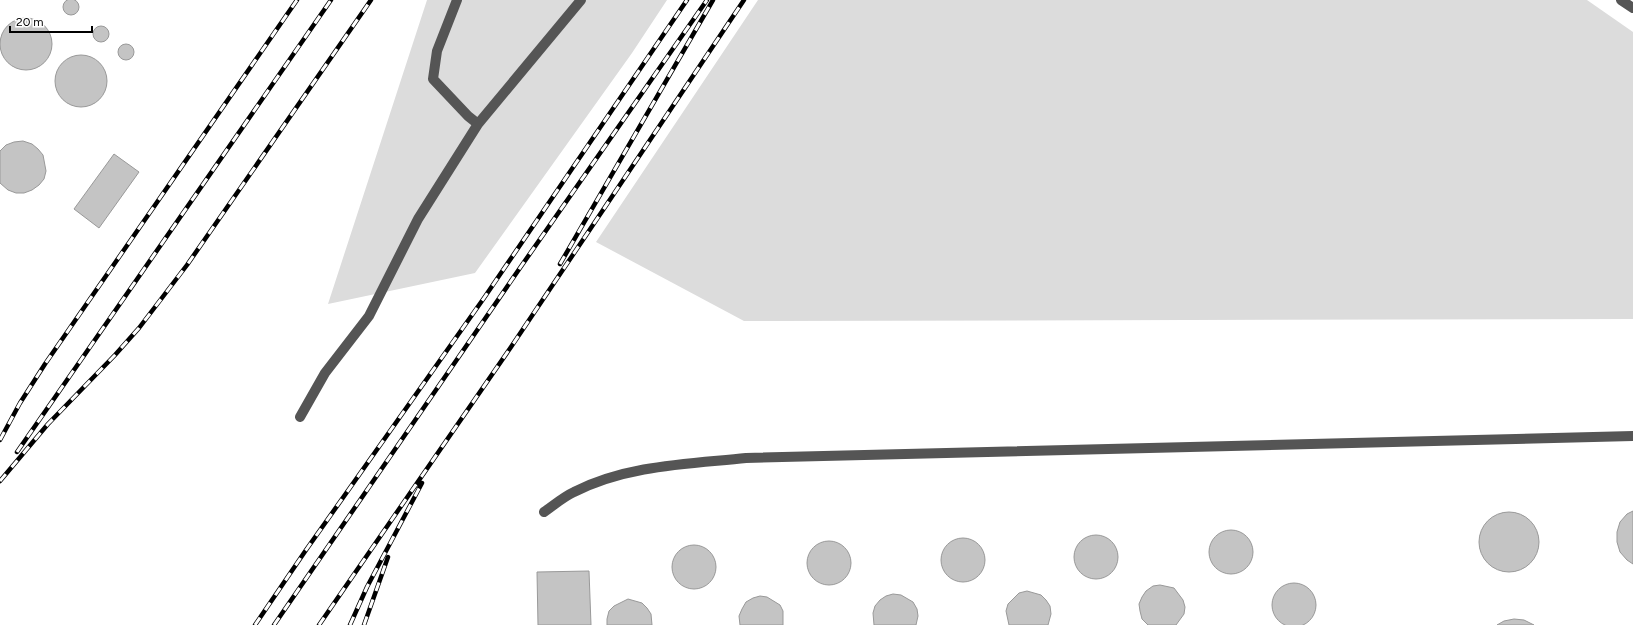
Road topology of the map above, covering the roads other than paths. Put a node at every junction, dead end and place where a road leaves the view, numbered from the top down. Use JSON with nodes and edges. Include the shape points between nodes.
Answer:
{"nodes":[{"id":1,"x":457,"y":0,"type":"edge"},
{"id":2,"x":581,"y":0,"type":"edge"},
{"id":3,"x":1621,"y":0,"type":"edge"},
{"id":4,"x":1633,"y":8,"type":"edge"},
{"id":5,"x":478,"y":124,"type":"junction"},
{"id":6,"x":300,"y":418,"type":"dead end"},
{"id":7,"x":1633,"y":436,"type":"edge"},
{"id":8,"x":544,"y":512,"type":"dead end"}],
"edges":[{"from":1,"to":5,"type":"lane","via":[[437,51],[433,79]]},
{"from":2,"to":5,"type":"lane"},
{"from":3,"to":4,"type":"lane"},
{"from":5,"to":6,"type":"lane","via":[[418,219],[369,316],[325,373]]},
{"from":7,"to":8,"type":"lane","via":[[746,458],[662,466],[612,476],[573,492]]}]}
